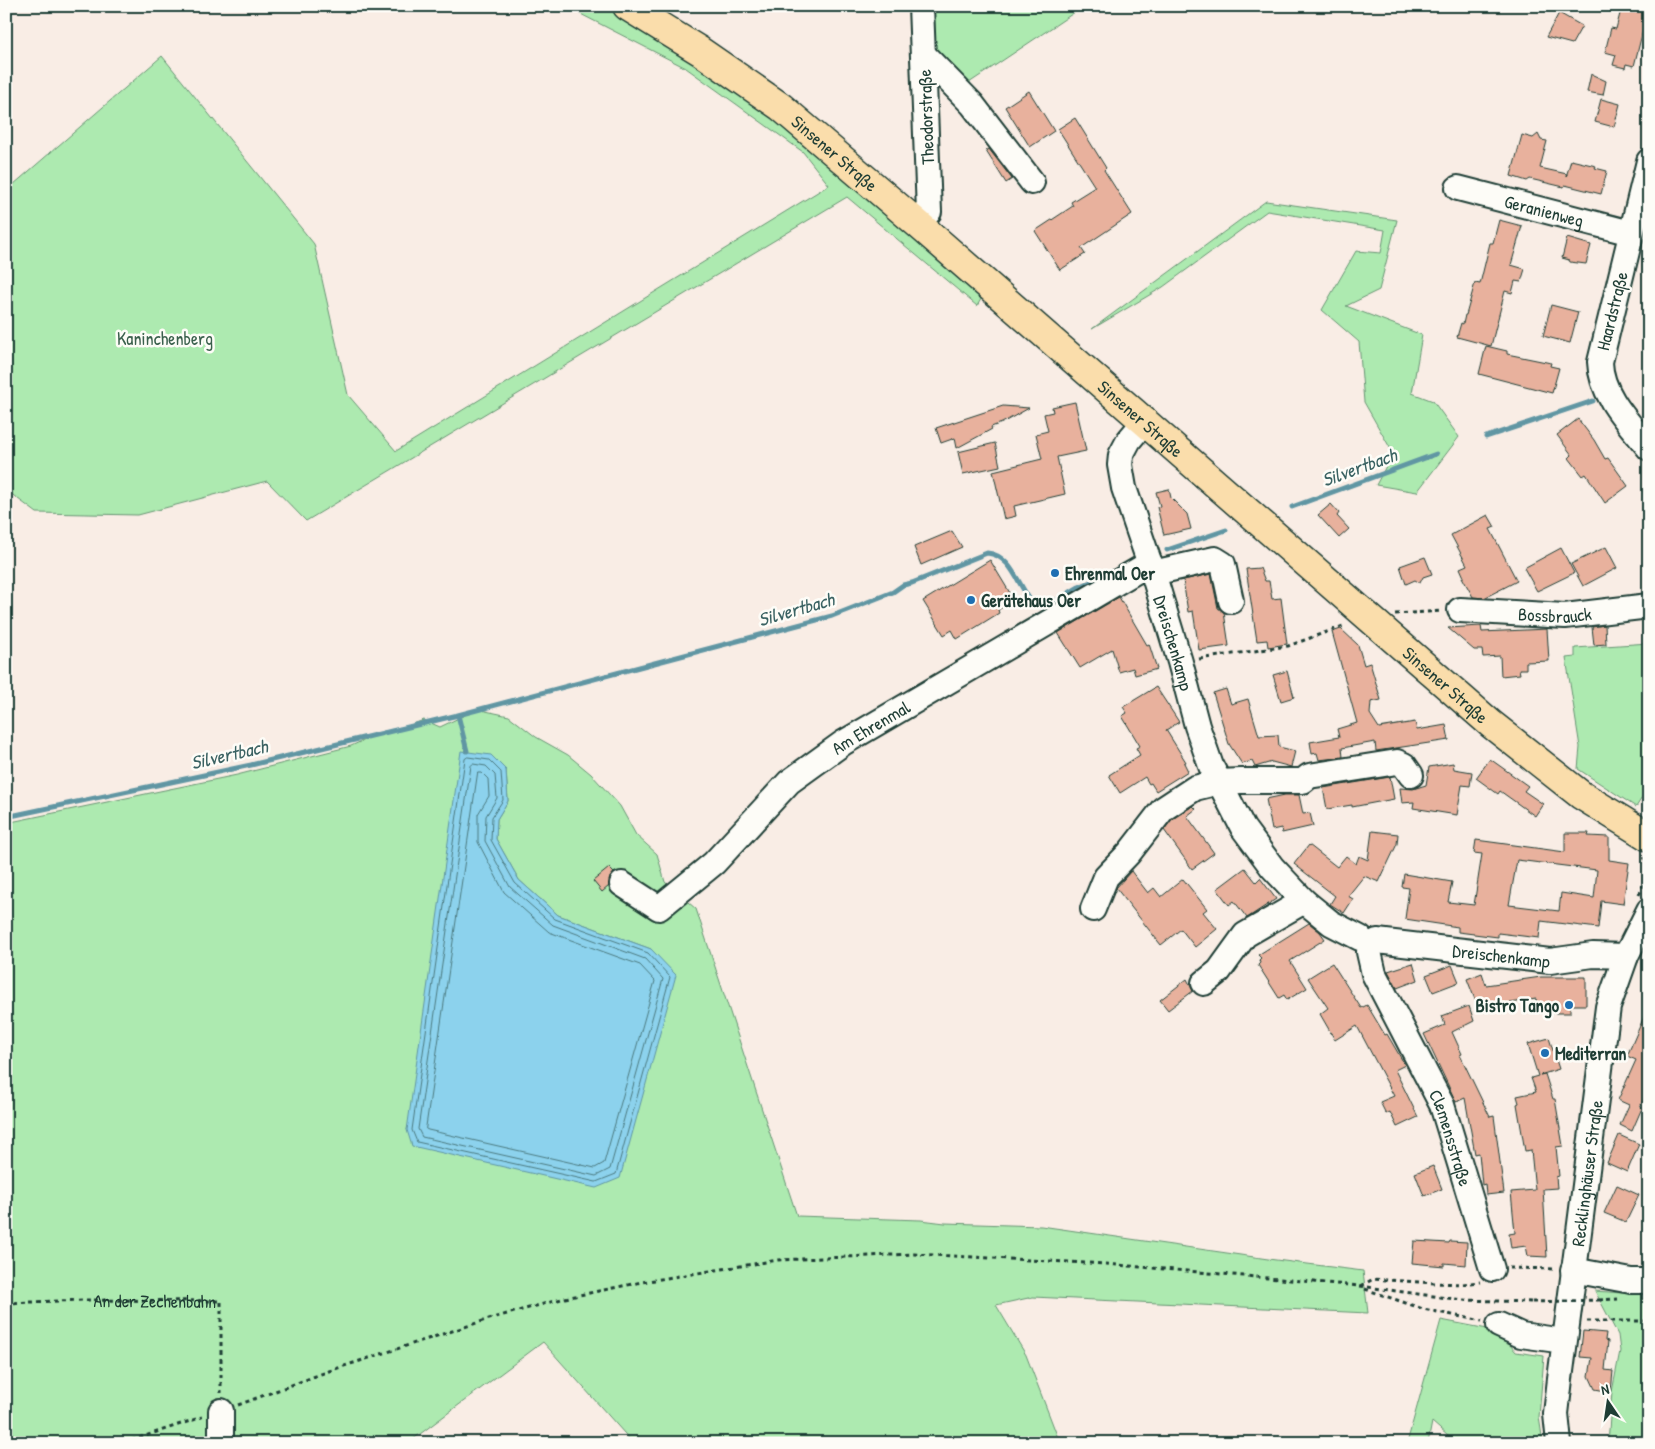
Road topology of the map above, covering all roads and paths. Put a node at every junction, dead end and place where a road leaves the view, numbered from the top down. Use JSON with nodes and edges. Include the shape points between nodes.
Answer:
{"nodes":[{"id":1,"x":628,"y":6,"type":"edge"},
{"id":2,"x":921,"y":6,"type":"edge"},
{"id":3,"x":924,"y":54,"type":"junction"},
{"id":4,"x":1649,"y":161,"type":"edge"},
{"id":5,"x":1032,"y":182,"type":"dead end"},
{"id":6,"x":1458,"y":188,"type":"dead end"},
{"id":7,"x":918,"y":224,"type":"junction"},
{"id":8,"x":1631,"y":233,"type":"junction"},
{"id":9,"x":1145,"y":421,"type":"junction"},
{"id":10,"x":1649,"y":448,"type":"edge"},
{"id":11,"x":1151,"y":568,"type":"junction"},
{"id":12,"x":1231,"y":601,"type":"dead end"},
{"id":13,"x":1649,"y":606,"type":"edge"},
{"id":14,"x":1460,"y":610,"type":"joint"},
{"id":15,"x":1368,"y":617,"type":"junction"},
{"id":16,"x":1180,"y":662,"type":"junction"},
{"id":17,"x":1411,"y":774,"type":"dead end"},
{"id":18,"x":1219,"y":782,"type":"junction"},
{"id":19,"x":1649,"y":837,"type":"edge"},
{"id":20,"x":622,"y":884,"type":"dead end"},
{"id":21,"x":1304,"y":901,"type":"junction"},
{"id":22,"x":1093,"y":909,"type":"dead end"},
{"id":23,"x":1649,"y":910,"type":"edge"},
{"id":24,"x":1369,"y":944,"type":"junction"},
{"id":25,"x":1626,"y":956,"type":"junction"},
{"id":26,"x":1204,"y":983,"type":"dead end"},
{"id":27,"x":1492,"y":1269,"type":"junction"},
{"id":28,"x":1565,"y":1270,"type":"junction"},
{"id":29,"x":1649,"y":1281,"type":"edge"},
{"id":30,"x":1360,"y":1286,"type":"junction"},
{"id":31,"x":1599,"y":1300,"type":"dead end"},
{"id":32,"x":6,"y":1304,"type":"edge"},
{"id":33,"x":1649,"y":1321,"type":"edge"},
{"id":34,"x":1499,"y":1325,"type":"joint"},
{"id":35,"x":1566,"y":1331,"type":"junction"},
{"id":36,"x":221,"y":1411,"type":"junction"},
{"id":37,"x":124,"y":1443,"type":"edge"},
{"id":38,"x":222,"y":1443,"type":"edge"},
{"id":39,"x":1559,"y":1443,"type":"edge"}],
"edges":[{"from":1,"to":7,"type":"main road","name":"Sinsener Straße","via":[[781,107]]},
{"from":2,"to":3,"type":"street","name":"Theodorstraße"},
{"from":3,"to":5,"type":"street","via":[[972,104]]},
{"from":3,"to":7,"type":"street","name":"Theodorstraße","via":[[929,212]]},
{"from":4,"to":8,"type":"street","name":"Haardstraße"},
{"from":6,"to":8,"type":"street","name":"Geranienweg"},
{"from":7,"to":9,"type":"main road","name":"Sinsener Straße"},
{"from":8,"to":10,"type":"street","name":"Haardstraße","via":[[1600,371],[1611,399]]},
{"from":9,"to":11,"type":"street","name":"Dreischenkamp","via":[[1129,440],[1120,465],[1124,488]]},
{"from":9,"to":15,"type":"main road","name":"Sinsener Straße"},
{"from":11,"to":12,"type":"street","via":[[1215,559],[1223,564]]},
{"from":11,"to":16,"type":"street","name":"Dreischenkamp"},
{"from":11,"to":20,"type":"street","name":"Am Ehrenmal","via":[[860,733],[815,762],[789,782],[714,863],[658,908]]},
{"from":13,"to":14,"type":"street","name":"Bossbrauck","via":[[1565,616]]},
{"from":14,"to":15,"type":"path"},
{"from":15,"to":16,"type":"path","via":[[1288,646]]},
{"from":15,"to":19,"type":"main road","name":"Sinsener Straße","via":[[1491,724],[1558,777]]},
{"from":16,"to":18,"type":"street","name":"Dreischenkamp","via":[[1206,754]]},
{"from":17,"to":18,"type":"street","via":[[1397,762],[1310,776],[1302,781]]},
{"from":18,"to":21,"type":"street","name":"Dreischenkamp","via":[[1242,828]]},
{"from":18,"to":22,"type":"street","via":[[1195,788],[1162,809],[1106,877]]},
{"from":21,"to":24,"type":"street","name":"Dreischenkamp","via":[[1331,923]]},
{"from":21,"to":26,"type":"street","via":[[1245,936],[1219,971]]},
{"from":23,"to":25,"type":"street","name":"Recklinghäuser Straße"},
{"from":24,"to":25,"type":"street","name":"Dreischenkamp","via":[[1550,961],[1593,955]]},
{"from":24,"to":27,"type":"street","name":"Clemensstraße","via":[[1374,974],[1442,1105]]},
{"from":25,"to":28,"type":"street","name":"Recklinghäuser Straße","via":[[1608,1007],[1578,1244]]},
{"from":27,"to":28,"type":"path"},
{"from":27,"to":30,"type":"path","via":[[1492,1277],[1482,1282],[1454,1284],[1373,1279]]},
{"from":28,"to":29,"type":"street"},
{"from":28,"to":35,"type":"street","name":"Recklinghäuser Straße"},
{"from":30,"to":31,"type":"path","bridge":true,"via":[[1462,1300]]},
{"from":30,"to":34,"type":"path","via":[[1423,1310]]},
{"from":30,"to":36,"type":"path","via":[[1106,1264],[924,1255],[778,1260],[564,1298],[329,1371]]},
{"from":32,"to":36,"type":"path","name":"An der Zechenbahn","via":[[83,1300],[221,1301]]},
{"from":33,"to":35,"type":"path"},
{"from":34,"to":35,"type":"street","via":[[1521,1335]]},
{"from":35,"to":39,"type":"street","name":"Recklinghäuser Straße","via":[[1556,1414]]},
{"from":36,"to":37,"type":"path"},
{"from":36,"to":38,"type":"street"}]}
